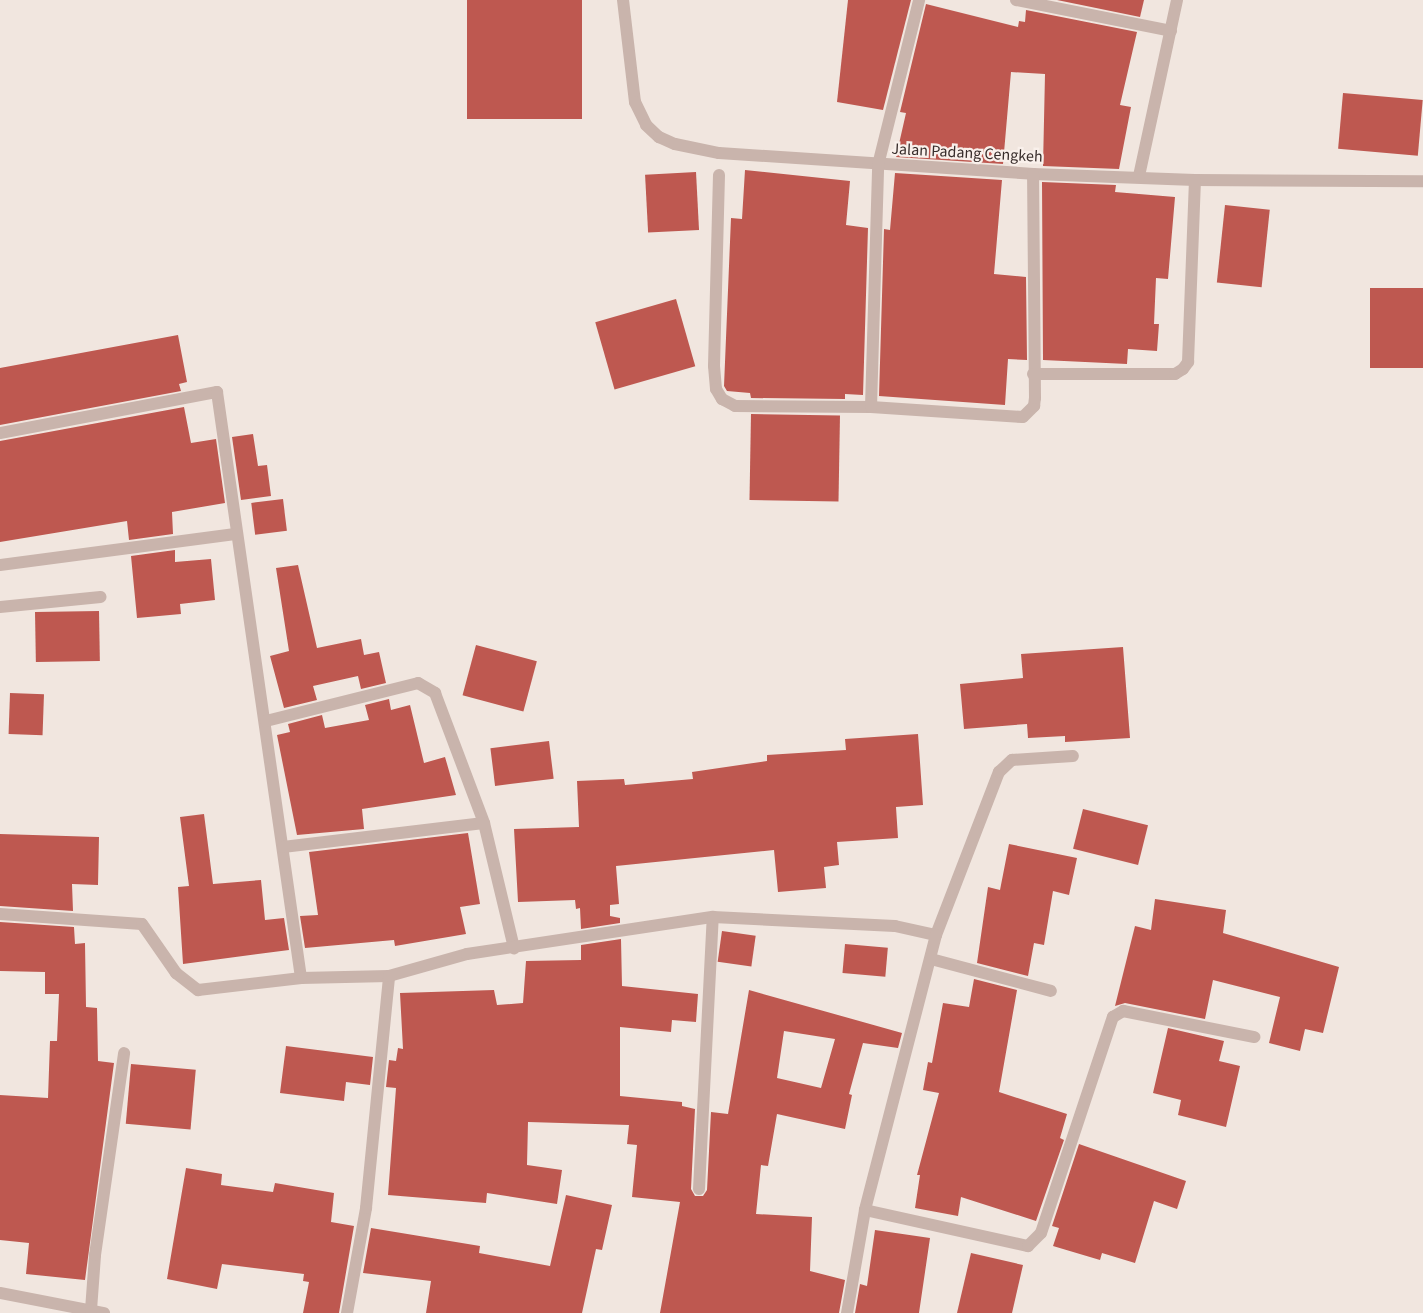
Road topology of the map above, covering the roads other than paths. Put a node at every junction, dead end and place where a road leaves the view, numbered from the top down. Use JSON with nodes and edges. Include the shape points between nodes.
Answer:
{"nodes":[{"id":1,"x":623,"y":0,"type":"edge"},
{"id":2,"x":919,"y":0,"type":"edge"},
{"id":3,"x":1016,"y":0,"type":"edge"},
{"id":4,"x":1177,"y":0,"type":"edge"},
{"id":5,"x":1171,"y":31,"type":"junction"},
{"id":6,"x":878,"y":164,"type":"junction"},
{"id":7,"x":1034,"y":174,"type":"junction"},
{"id":8,"x":718,"y":175,"type":"dead end"},
{"id":9,"x":1139,"y":176,"type":"junction"},
{"id":10,"x":1195,"y":180,"type":"junction"},
{"id":11,"x":1423,"y":181,"type":"edge"},
{"id":12,"x":1033,"y":374,"type":"junction"},
{"id":13,"x":872,"y":407,"type":"junction"},
{"id":14,"x":0,"y":433,"type":"edge"},
{"id":15,"x":237,"y":534,"type":"junction"},
{"id":16,"x":0,"y":564,"type":"edge"},
{"id":17,"x":101,"y":597,"type":"dead end"},
{"id":18,"x":0,"y":608,"type":"edge"},
{"id":19,"x":266,"y":721,"type":"junction"},
{"id":20,"x":1072,"y":756,"type":"dead end"},
{"id":21,"x":484,"y":824,"type":"junction"},
{"id":22,"x":283,"y":846,"type":"junction"},
{"id":23,"x":0,"y":914,"type":"edge"},
{"id":24,"x":713,"y":917,"type":"junction"},
{"id":25,"x":936,"y":935,"type":"junction"},
{"id":26,"x":514,"y":948,"type":"junction"},
{"id":27,"x":931,"y":959,"type":"junction"},
{"id":28,"x":389,"y":976,"type":"junction"},
{"id":29,"x":301,"y":978,"type":"junction"},
{"id":30,"x":1051,"y":991,"type":"dead end"},
{"id":31,"x":1254,"y":1037,"type":"dead end"},
{"id":32,"x":124,"y":1053,"type":"dead end"},
{"id":33,"x":699,"y":1189,"type":"dead end"},
{"id":34,"x":865,"y":1210,"type":"junction"},
{"id":35,"x":0,"y":1293,"type":"edge"},
{"id":36,"x":91,"y":1310,"type":"junction"},
{"id":37,"x":104,"y":1313,"type":"edge"},
{"id":38,"x":347,"y":1313,"type":"edge"},
{"id":39,"x":847,"y":1313,"type":"edge"}],
"edges":[{"from":1,"to":6,"type":"street","name":"Jalan Padang Cengkeh","via":[[635,102],[646,125],[659,137],[719,153]]},
{"from":2,"to":6,"type":"street"},
{"from":3,"to":5,"type":"street"},
{"from":4,"to":5,"type":"street"},
{"from":5,"to":9,"type":"street"},
{"from":6,"to":7,"type":"street","name":"Jalan Padang Cengkeh"},
{"from":6,"to":13,"type":"street"},
{"from":7,"to":9,"type":"street","name":"Jalan Padang Cengkeh"},
{"from":7,"to":12,"type":"street"},
{"from":8,"to":13,"type":"street","via":[[714,366],[716,389],[722,399],[735,406]]},
{"from":9,"to":10,"type":"street","name":"Jalan Padang Cengkeh"},
{"from":10,"to":11,"type":"street","name":"Jalan Padang Cengkeh"},
{"from":10,"to":12,"type":"street","via":[[1188,362],[1183,369],[1175,374]]},
{"from":12,"to":13,"type":"street","via":[[1034,406],[1022,417]]},
{"from":14,"to":15,"type":"street","via":[[217,392]]},
{"from":15,"to":16,"type":"street"},
{"from":15,"to":19,"type":"street"},
{"from":17,"to":18,"type":"street"},
{"from":19,"to":21,"type":"street","via":[[372,692],[418,684],[428,687],[441,702]]},
{"from":19,"to":22,"type":"street"},
{"from":20,"to":25,"type":"street","via":[[1012,760],[999,772]]},
{"from":21,"to":22,"type":"street"},
{"from":21,"to":26,"type":"street"},
{"from":22,"to":29,"type":"street"},
{"from":23,"to":29,"type":"street","via":[[142,924],[176,973],[198,990]]},
{"from":24,"to":25,"type":"street","via":[[895,926]]},
{"from":24,"to":26,"type":"street"},
{"from":24,"to":33,"type":"street"},
{"from":25,"to":27,"type":"street"},
{"from":26,"to":28,"type":"street","via":[[467,954]]},
{"from":27,"to":30,"type":"street"},
{"from":27,"to":34,"type":"street"},
{"from":28,"to":29,"type":"street"},
{"from":28,"to":38,"type":"street","via":[[366,1208]]},
{"from":31,"to":34,"type":"street","via":[[1123,1011],[1113,1017],[1041,1233],[1028,1246]]},
{"from":32,"to":36,"type":"street","via":[[94,1255]]},
{"from":34,"to":39,"type":"street"},
{"from":35,"to":36,"type":"street"},
{"from":36,"to":37,"type":"street"}]}
